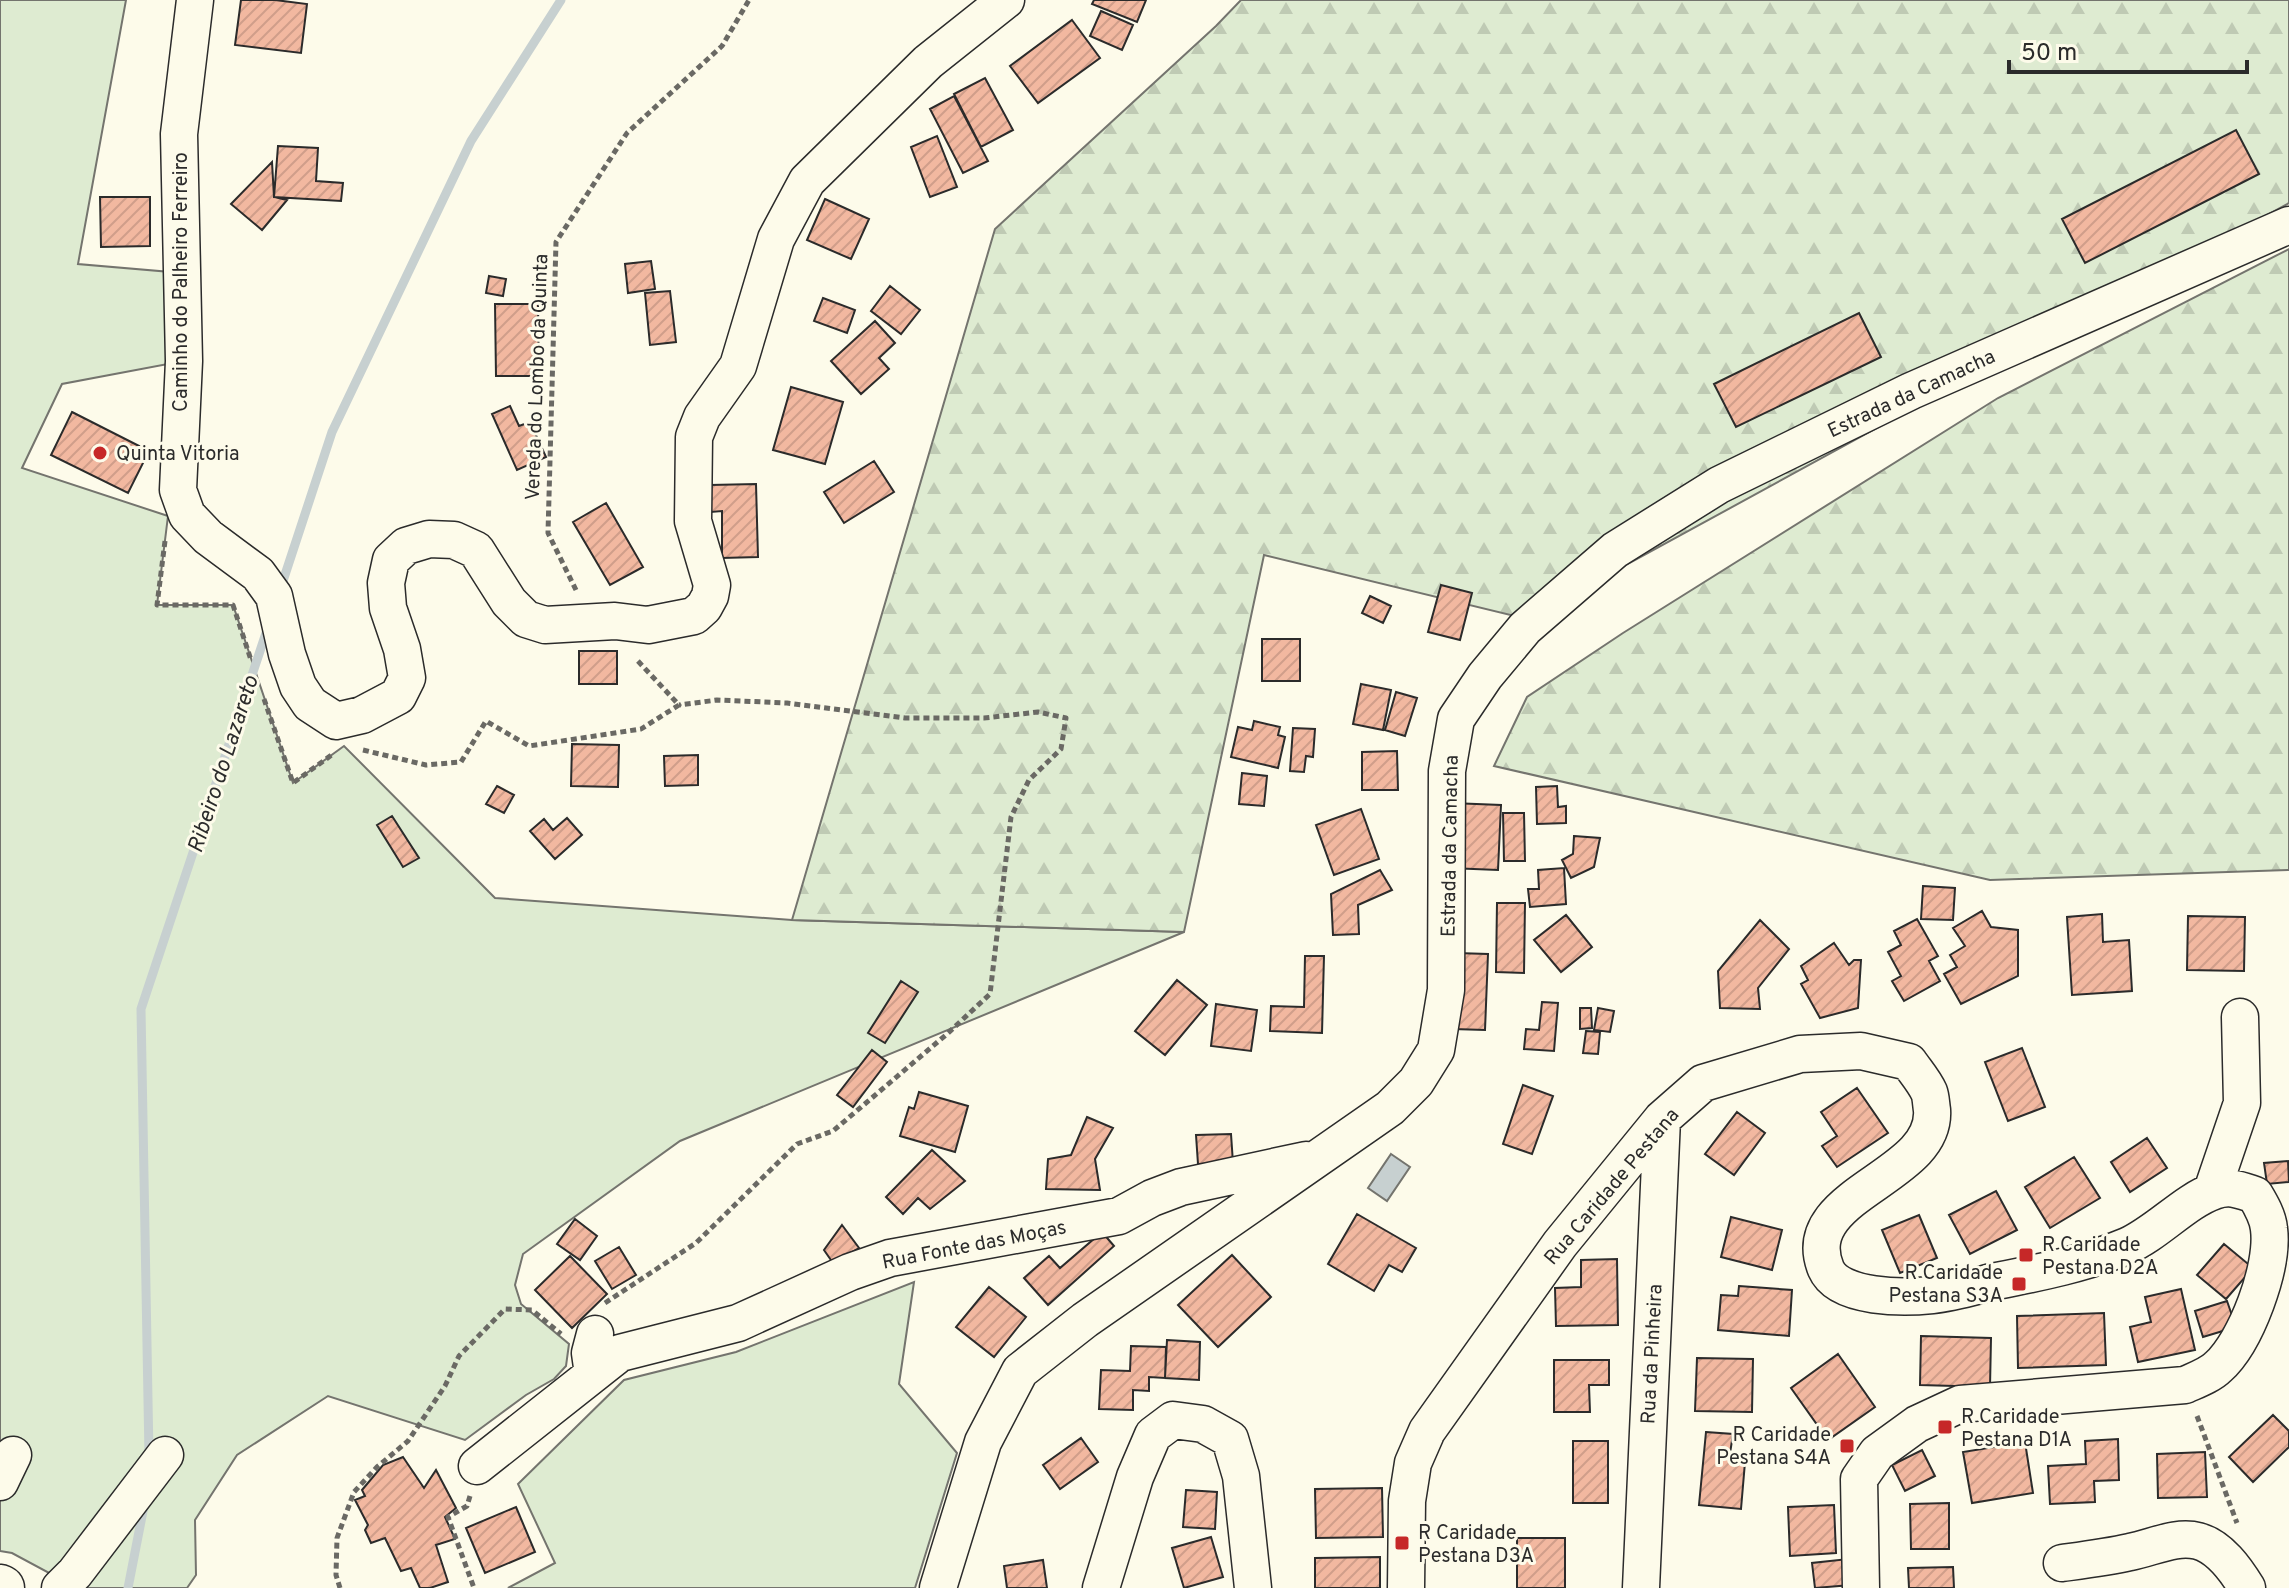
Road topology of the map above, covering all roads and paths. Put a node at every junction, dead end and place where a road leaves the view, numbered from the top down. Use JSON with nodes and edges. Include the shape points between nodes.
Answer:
{"nodes":[{"id":1,"x":195,"y":0,"type":"edge"},
{"id":2,"x":749,"y":0,"type":"edge"},
{"id":3,"x":1006,"y":0,"type":"edge"},
{"id":4,"x":2289,"y":225,"type":"edge"},
{"id":5,"x":592,"y":624,"type":"junction"},
{"id":6,"x":679,"y":705,"type":"dead end"},
{"id":7,"x":2240,"y":1017,"type":"dead end"},
{"id":8,"x":1662,"y":1119,"type":"junction"},
{"id":9,"x":1324,"y":1156,"type":"junction"},
{"id":10,"x":2212,"y":1191,"type":"junction"},
{"id":11,"x":588,"y":1328,"type":"junction"},
{"id":12,"x":593,"y":1374,"type":"junction"},
{"id":13,"x":2185,"y":1385,"type":"junction"},
{"id":14,"x":165,"y":1455,"type":"dead end"},
{"id":15,"x":477,"y":1466,"type":"dead end"},
{"id":16,"x":2062,"y":1563,"type":"dead end"},
{"id":17,"x":2237,"y":1582,"type":"edge"},
{"id":18,"x":60,"y":1588,"type":"edge"},
{"id":19,"x":340,"y":1588,"type":"edge"},
{"id":20,"x":938,"y":1588,"type":"edge"},
{"id":21,"x":1101,"y":1588,"type":"edge"},
{"id":22,"x":1253,"y":1588,"type":"edge"},
{"id":23,"x":1406,"y":1588,"type":"edge"},
{"id":24,"x":1641,"y":1588,"type":"edge"},
{"id":25,"x":1861,"y":1588,"type":"edge"}],
"edges":[{"from":1,"to":5,"type":"street","name":"Caminho do Palheiro Ferreiro","via":[[179,134],[184,361],[178,490],[187,515],[258,574],[274,596],[298,686],[310,704],[336,721],[380,707],[398,696],[407,678],[386,583],[391,560],[406,546],[429,539],[454,540],[476,550],[526,619],[545,625]]},
{"from":2,"to":5,"type":"path","name":"Vereda do Lombo da Quinta","via":[[722,46],[627,133],[556,242],[548,533]]},
{"from":3,"to":5,"type":"street","via":[[928,62],[807,181],[776,239],[738,366],[694,437],[693,521],[712,585],[704,607],[694,616],[648,625]]},
{"from":4,"to":9,"type":"street","name":"Estrada da Camacha","via":[[1911,391],[1719,485],[1615,550],[1525,628],[1456,719],[1447,771],[1446,990],[1436,1050],[1416,1082],[1390,1108]]},
{"from":6,"to":11,"type":"path","via":[[717,700],[905,718],[1038,712],[1066,718],[1061,749],[1029,780],[1011,817],[990,994],[833,1131],[797,1144],[696,1243]]},
{"from":7,"to":10,"type":"street","via":[[2242,1103]]},
{"from":8,"to":10,"type":"street","name":"Rua Caridade Pestana","via":[[1703,1083],[1800,1054],[1861,1051],[1909,1062],[1930,1094],[1933,1121],[1924,1143],[1843,1204],[1823,1244],[1826,1269],[1840,1285],[1870,1295],[1933,1295],[2062,1267],[2128,1245]]},
{"from":8,"to":23,"type":"street","name":"Rua Caridade Pestana","via":[[1560,1244],[1427,1431],[1413,1463],[1407,1501]]},
{"from":8,"to":24,"type":"street","name":"Rua da Pinheira"},
{"from":9,"to":12,"type":"street","name":"Rua Fonte das Moças","via":[[1181,1187],[1119,1216],[890,1258],[738,1323],[620,1353]]},
{"from":9,"to":20,"type":"street","name":"Estrada da Camacha","via":[[1085,1320],[1020,1371],[983,1442]]},
{"from":10,"to":13,"type":"street","via":[[2232,1187],[2255,1195],[2269,1226],[2270,1248],[2252,1317],[2235,1348],[2217,1369]]},
{"from":11,"to":12,"type":"street"},
{"from":11,"to":19,"type":"path","via":[[532,1310],[505,1309],[482,1330],[459,1356],[408,1441],[354,1492],[337,1538]]},
{"from":12,"to":15,"type":"street","name":"Rua Fonte das Moças"},
{"from":13,"to":17,"type":"path","via":[[2238,1524]]},
{"from":13,"to":25,"type":"street","via":[[1960,1404],[1917,1424],[1877,1453],[1859,1479]]},
{"from":14,"to":18,"type":"street"},
{"from":16,"to":17,"type":"street","via":[[2183,1539],[2201,1541],[2218,1552]]},
{"from":21,"to":22,"type":"street","via":[[1135,1477],[1153,1435],[1173,1420],[1203,1424],[1230,1439],[1241,1476]]}]}
